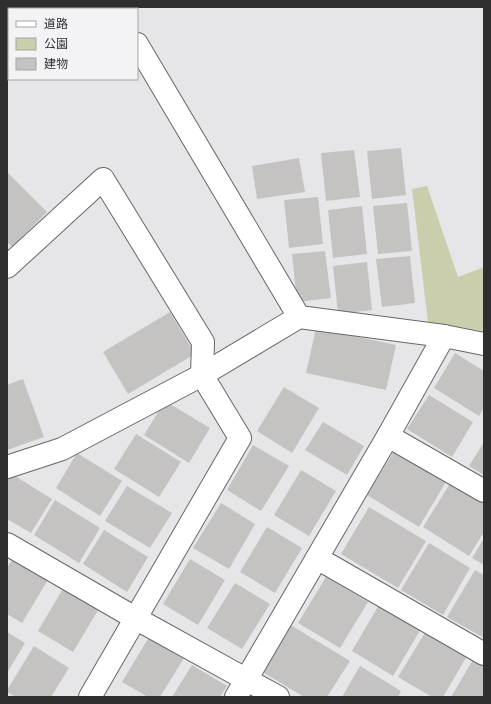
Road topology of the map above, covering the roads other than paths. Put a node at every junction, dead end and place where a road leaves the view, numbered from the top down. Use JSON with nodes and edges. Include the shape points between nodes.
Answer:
{"nodes":[{"id":1,"x":138,"y":46,"type":"edge"},
{"id":2,"x":7,"y":267,"type":"edge"},
{"id":3,"x":298,"y":318,"type":"junction"},
{"id":4,"x":444,"y":336,"type":"junction"},
{"id":5,"x":484,"y":344,"type":"edge"},
{"id":6,"x":202,"y":376,"type":"junction"},
{"id":7,"x":388,"y":436,"type":"junction"},
{"id":8,"x":7,"y":467,"type":"edge"},
{"id":9,"x":484,"y":491,"type":"edge"},
{"id":10,"x":7,"y":544,"type":"edge"},
{"id":11,"x":317,"y":558,"type":"junction"},
{"id":12,"x":135,"y":618,"type":"junction"},
{"id":13,"x":484,"y":654,"type":"edge"},
{"id":14,"x":241,"y":688,"type":"edge"},
{"id":15,"x":90,"y":697,"type":"edge"},
{"id":16,"x":278,"y":697,"type":"edge"}],
"edges":[{"from":1,"to":3,"type":"street"},
{"from":2,"to":6,"type":"street","via":[[103,179],[203,342]]},
{"from":3,"to":4,"type":"street"},
{"from":3,"to":6,"type":"street"},
{"from":4,"to":5,"type":"street"},
{"from":4,"to":7,"type":"street"},
{"from":6,"to":8,"type":"street","via":[[62,449]]},
{"from":6,"to":12,"type":"street","via":[[240,438]]},
{"from":7,"to":9,"type":"street"},
{"from":7,"to":11,"type":"street"},
{"from":10,"to":12,"type":"street"},
{"from":11,"to":13,"type":"street"},
{"from":11,"to":14,"type":"street"},
{"from":12,"to":14,"type":"street"},
{"from":12,"to":15,"type":"street"},
{"from":14,"to":16,"type":"street"}]}
